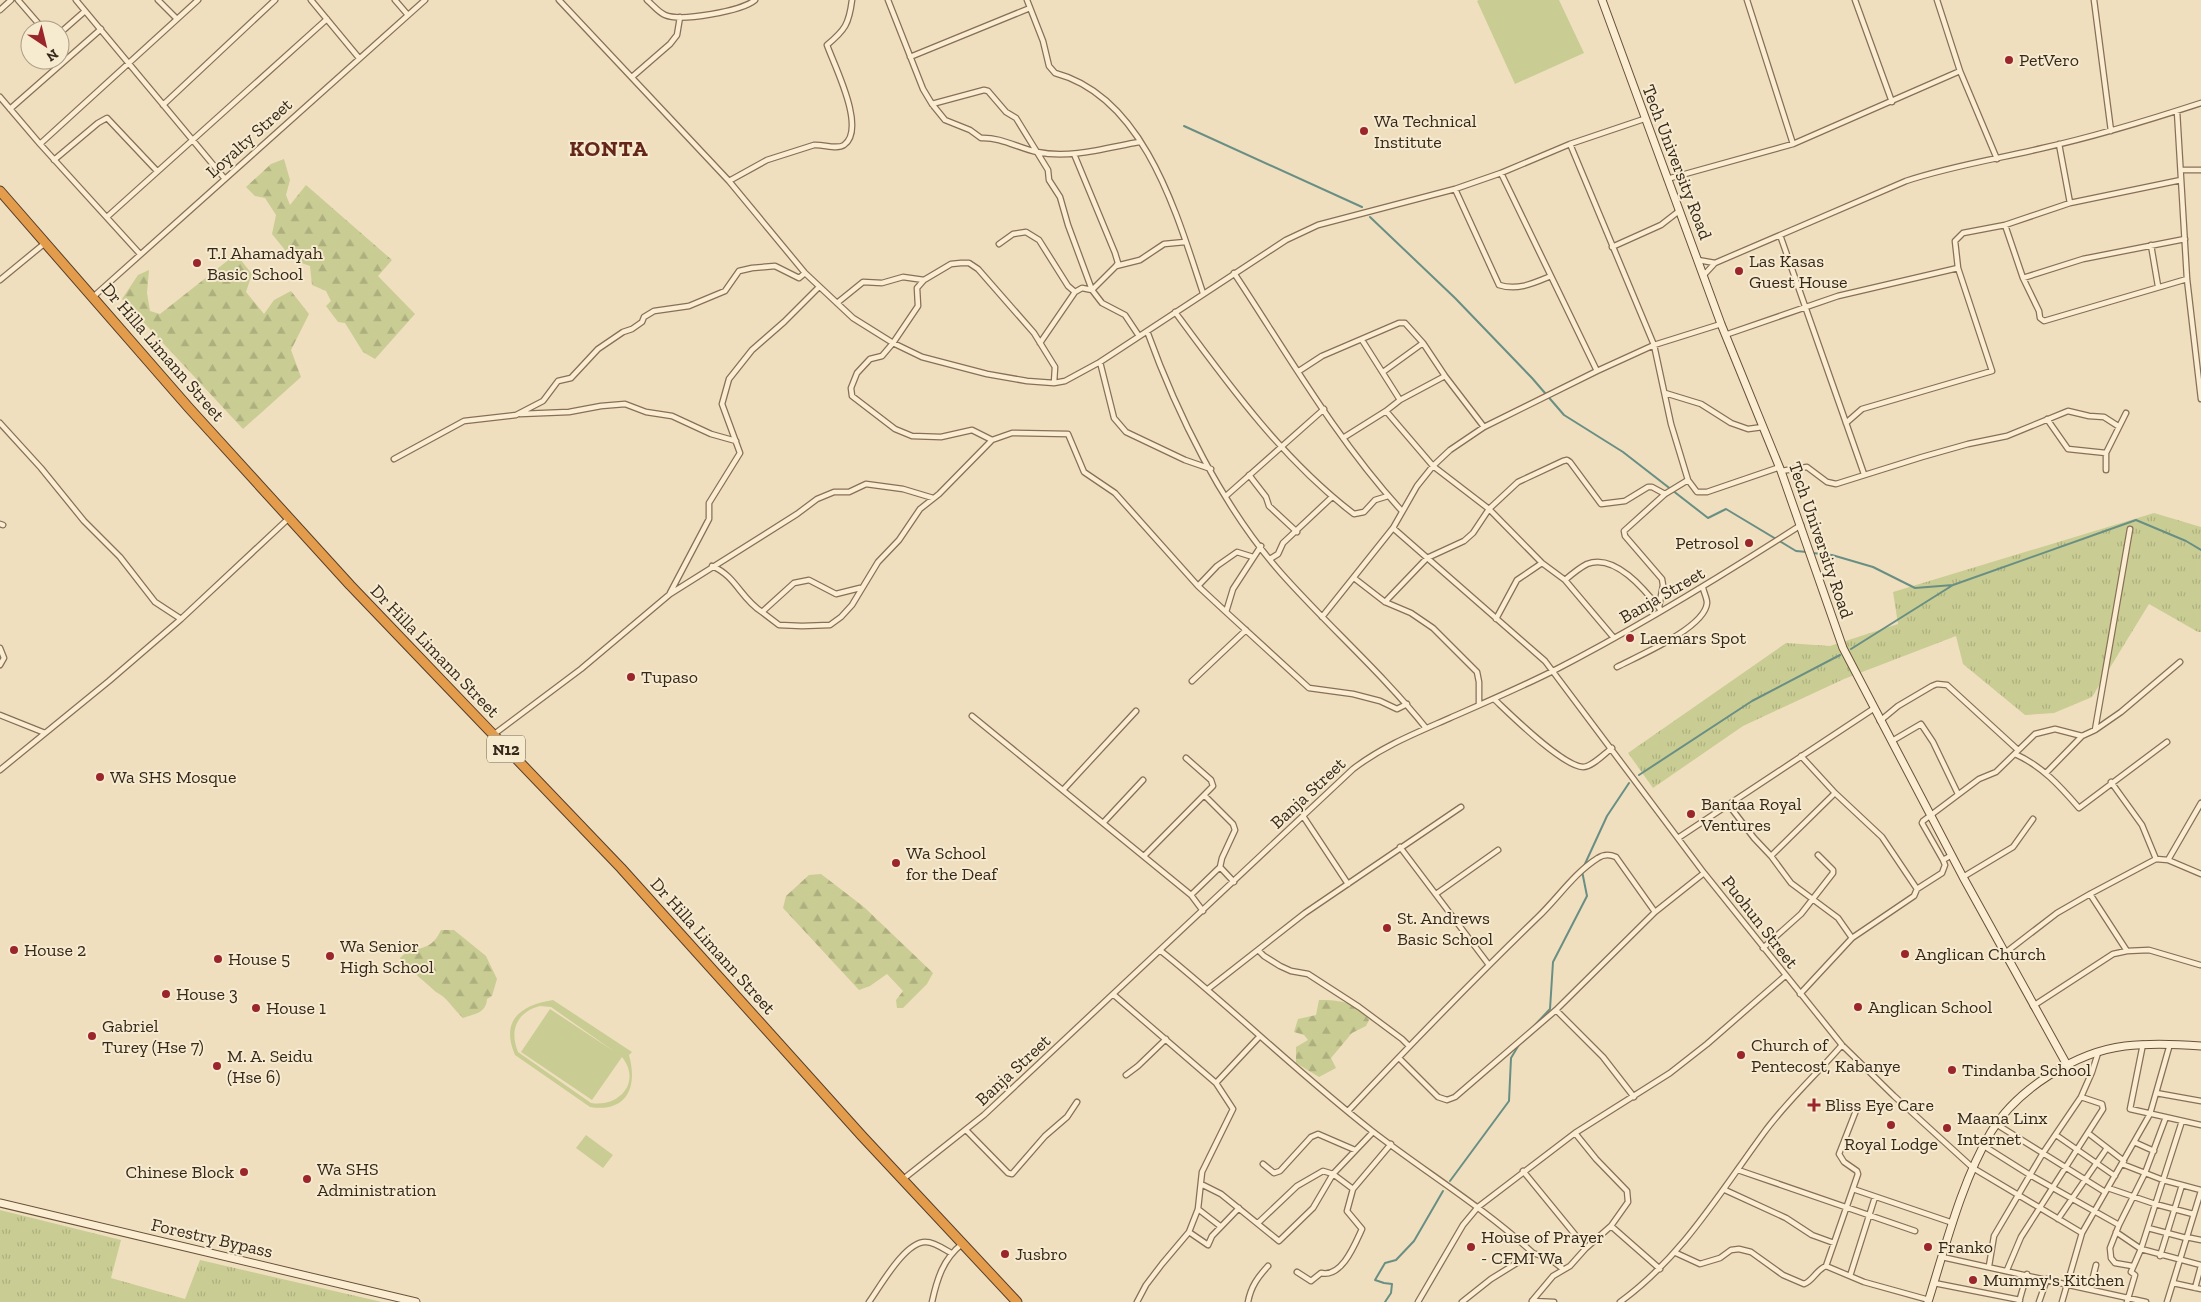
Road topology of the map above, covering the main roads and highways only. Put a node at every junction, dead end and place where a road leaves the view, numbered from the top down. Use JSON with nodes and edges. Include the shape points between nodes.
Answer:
{"nodes":[{"id":1,"x":0,"y":191,"type":"edge"},
{"id":2,"x":1018,"y":1302,"type":"edge"}],
"edges":[{"from":1,"to":2,"type":"highway","name":"Dr Hilla Limann Street","number":"N12","via":[[189,408],[350,585],[621,868],[902,1180]]}]}
